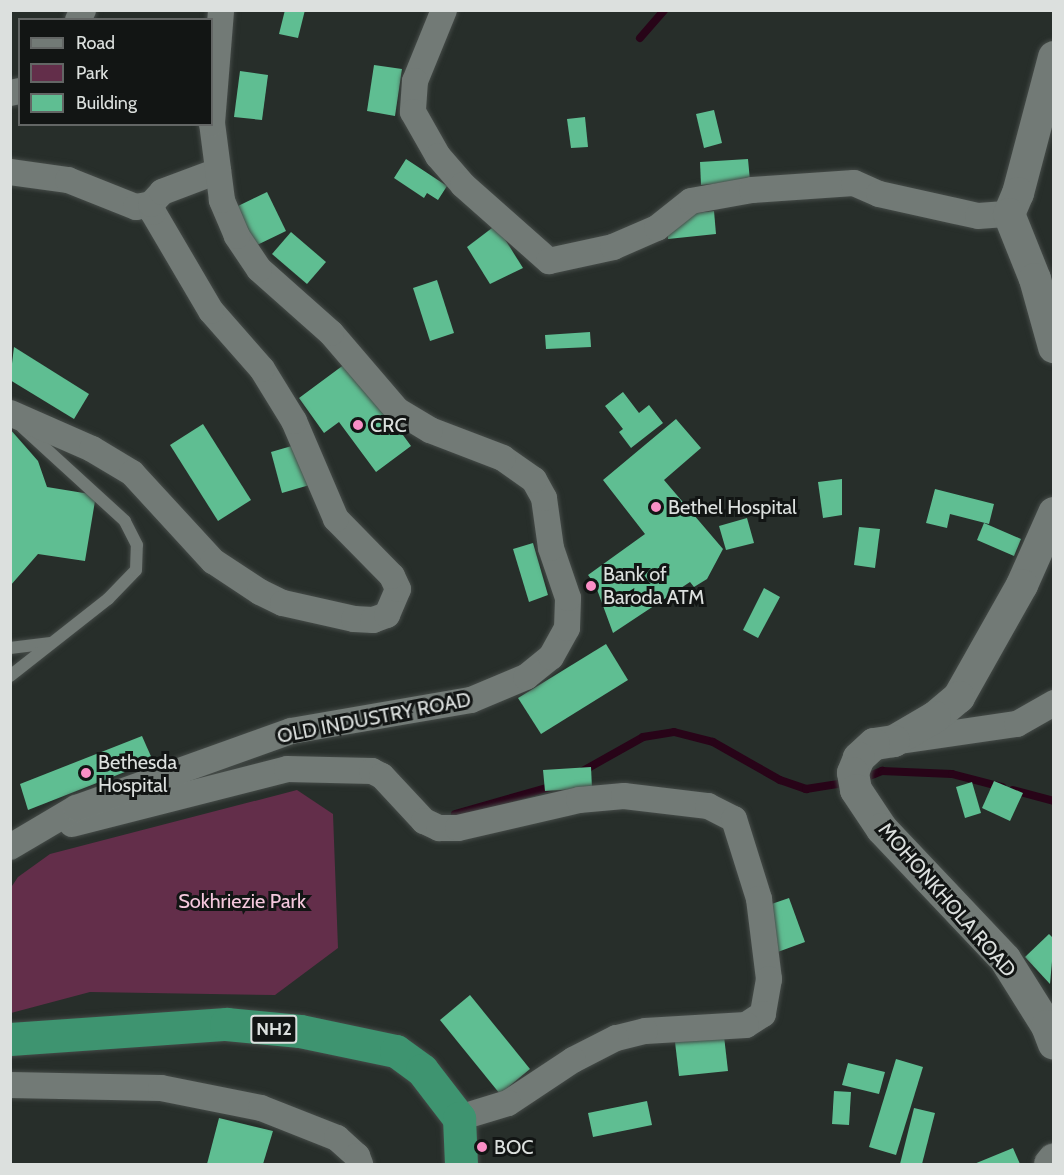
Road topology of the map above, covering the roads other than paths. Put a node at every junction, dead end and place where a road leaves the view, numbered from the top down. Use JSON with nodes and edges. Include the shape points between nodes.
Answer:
{"nodes":[{"id":1,"x":221,"y":10,"type":"edge"},
{"id":2,"x":444,"y":10,"type":"edge"},
{"id":3,"x":1053,"y":57,"type":"edge"},
{"id":4,"x":213,"y":110,"type":"edge"},
{"id":5,"x":212,"y":126,"type":"edge"},
{"id":6,"x":218,"y":171,"type":"junction"},
{"id":7,"x":10,"y":172,"type":"edge"},
{"id":8,"x":151,"y":204,"type":"junction"},
{"id":9,"x":1009,"y":214,"type":"junction"},
{"id":10,"x":1053,"y":347,"type":"edge"},
{"id":11,"x":10,"y":415,"type":"edge"},
{"id":12,"x":1053,"y":513,"type":"edge"},
{"id":13,"x":52,"y":643,"type":"junction"},
{"id":14,"x":10,"y":648,"type":"edge"},
{"id":15,"x":10,"y":676,"type":"edge"},
{"id":16,"x":1053,"y":703,"type":"edge"},
{"id":17,"x":894,"y":741,"type":"junction"},
{"id":18,"x":38,"y":827,"type":"junction"},
{"id":19,"x":10,"y":847,"type":"edge"},
{"id":20,"x":10,"y":1039,"type":"edge"},
{"id":21,"x":1053,"y":1044,"type":"edge"},
{"id":22,"x":10,"y":1085,"type":"edge"},
{"id":23,"x":459,"y":1118,"type":"junction"},
{"id":24,"x":1053,"y":1159,"type":"edge"},
{"id":25,"x":360,"y":1164,"type":"edge"},
{"id":26,"x":461,"y":1164,"type":"edge"},
{"id":27,"x":1050,"y":1164,"type":"edge"}],
"edges":[{"from":1,"to":4,"type":"street","name":"OLD INDUSTRY ROAD"},
{"from":2,"to":9,"type":"street","via":[[418,73],[413,112],[438,156],[463,185],[549,261],[613,247],[657,228],[691,201],[752,189],[854,183],[879,194],[978,216]]},
{"from":3,"to":9,"type":"street"},
{"from":5,"to":6,"type":"street","name":"OLD INDUSTRY ROAD"},
{"from":6,"to":8,"type":"street","via":[[162,192]]},
{"from":6,"to":18,"type":"street","name":"OLD INDUSTRY ROAD","via":[[222,200],[237,236],[259,269],[331,333],[397,410],[430,430],[503,458],[534,480],[544,498],[551,548],[568,598],[567,628],[551,657],[526,677],[471,700],[291,730],[76,808]]},
{"from":7,"to":8,"type":"street","via":[[68,180],[136,207]]},
{"from":8,"to":11,"type":"street","via":[[186,274],[211,311],[262,369],[294,421],[336,519],[392,576],[398,589],[394,605],[387,615],[373,620],[283,603],[260,592],[213,561],[132,473],[92,449]]},
{"from":9,"to":10,"type":"street","via":[[1035,279]]},
{"from":11,"to":13,"type":"lane","via":[[125,520],[137,544],[136,570],[108,599]]},
{"from":12,"to":17,"type":"street","name":"MOHONKHOLA ROAD","via":[[1022,585],[959,697],[935,717]]},
{"from":13,"to":14,"type":"lane"},
{"from":13,"to":15,"type":"lane"},
{"from":16,"to":17,"type":"street","via":[[1017,724]]},
{"from":17,"to":21,"type":"street","name":"MOHONKHOLA ROAD","via":[[874,744],[859,758],[853,773],[856,790],[911,862],[1005,959],[1047,1026]]},
{"from":18,"to":19,"type":"street","name":"OLD INDUSTRY ROAD"},
{"from":18,"to":23,"type":"street","via":[[77,824],[287,769],[372,771],[382,776],[424,821],[439,828],[458,828],[579,800],[624,796],[699,804],[734,819],[759,898],[769,979],[763,1014],[746,1025],[645,1031],[616,1038],[573,1060],[508,1103]]},
{"from":20,"to":23,"type":"highway","number":"NH2","via":[[226,1024],[353,1040],[396,1051],[422,1070]]},
{"from":22,"to":25,"type":"street","via":[[161,1088],[261,1108],[337,1138],[357,1156]]},
{"from":23,"to":26,"type":"highway"},
{"from":24,"to":27,"type":"street"}]}
